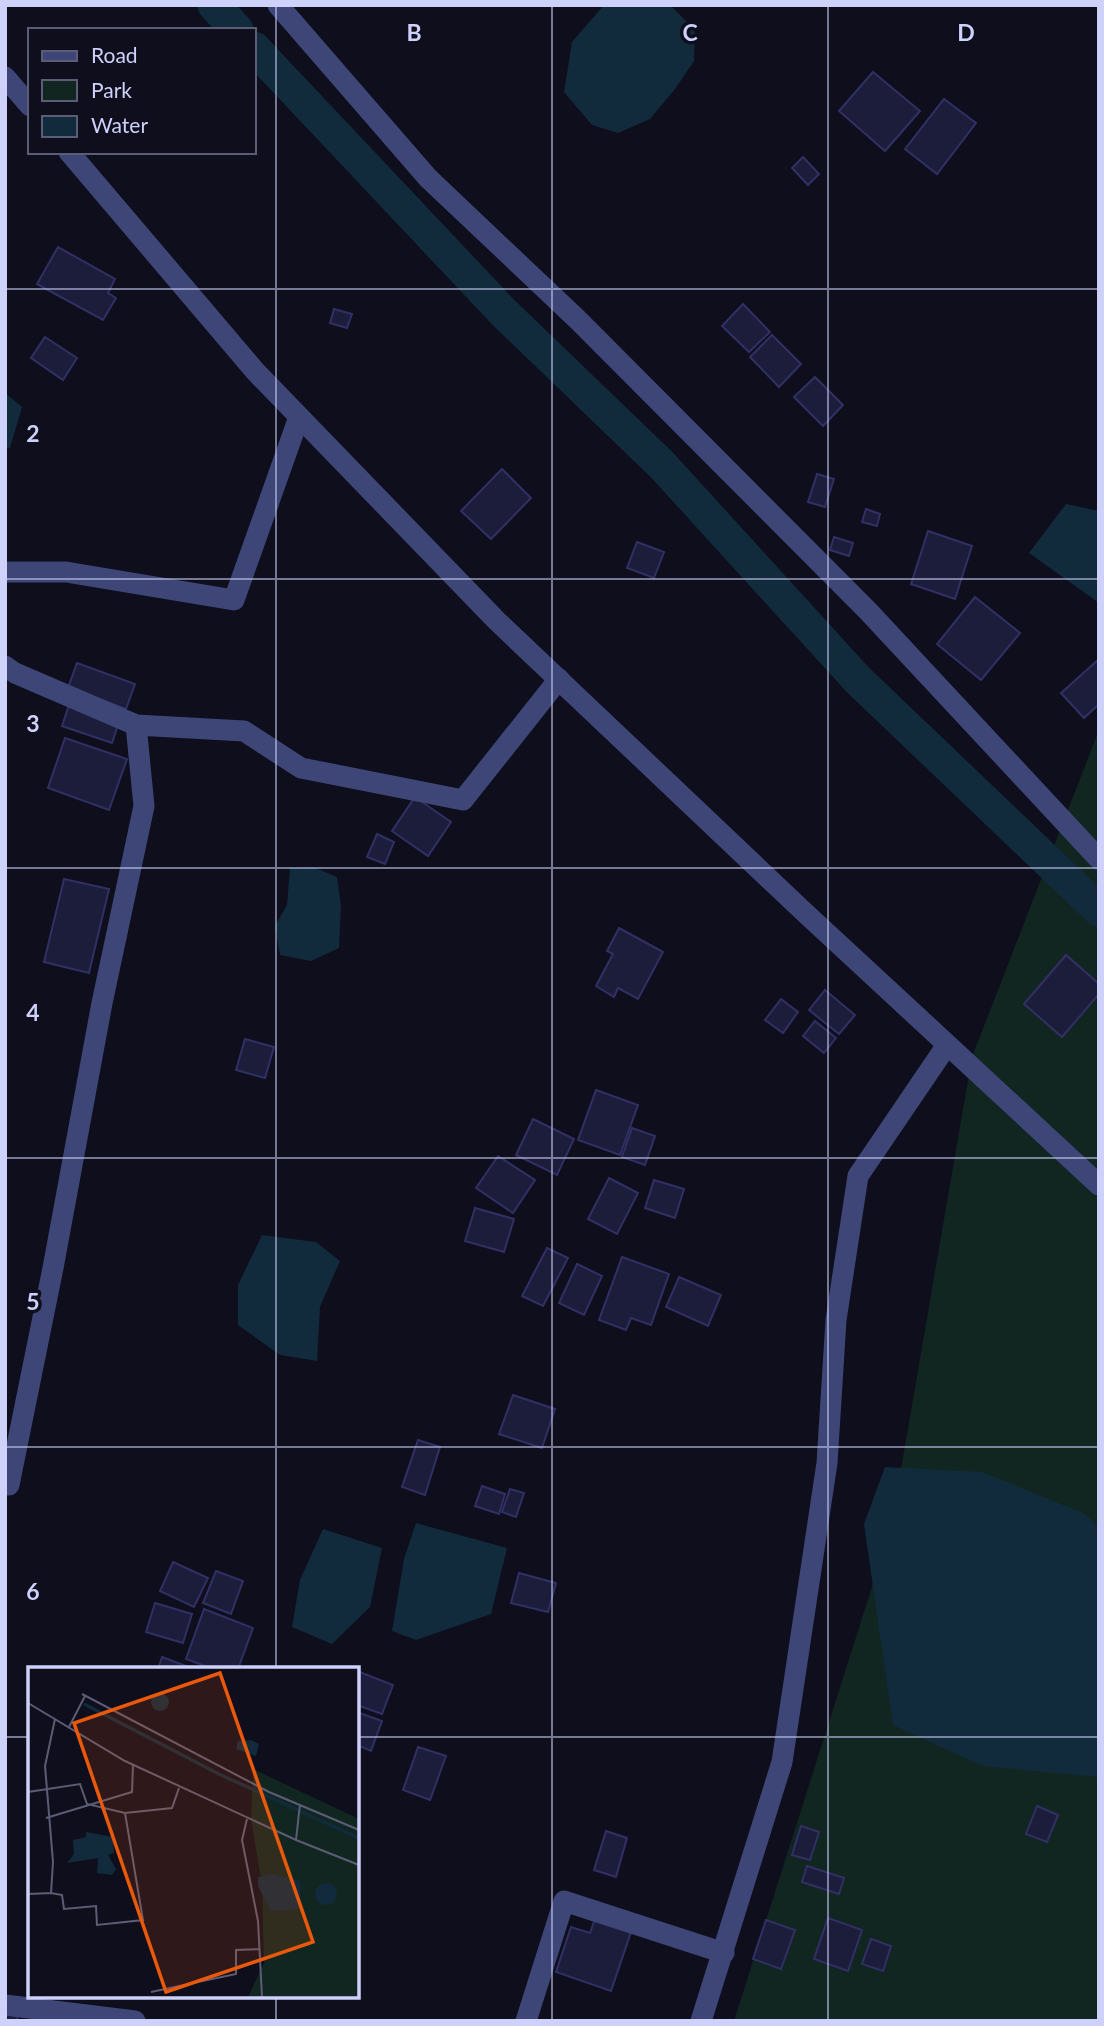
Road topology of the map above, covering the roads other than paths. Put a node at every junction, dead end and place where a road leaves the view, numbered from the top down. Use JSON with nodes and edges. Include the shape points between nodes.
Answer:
{"nodes":[{"id":1,"x":278,"y":5,"type":"edge"},
{"id":2,"x":5,"y":77,"type":"edge"},
{"id":3,"x":28,"y":104,"type":"edge"},
{"id":4,"x":71,"y":154,"type":"edge"},
{"id":5,"x":299,"y":417,"type":"junction"},
{"id":6,"x":5,"y":572,"type":"edge"},
{"id":7,"x":5,"y":666,"type":"edge"},
{"id":8,"x":559,"y":679,"type":"junction"},
{"id":9,"x":136,"y":724,"type":"junction"},
{"id":10,"x":1099,"y":859,"type":"edge"},
{"id":11,"x":947,"y":1045,"type":"junction"},
{"id":12,"x":1099,"y":1185,"type":"edge"},
{"id":13,"x":5,"y":1485,"type":"edge"},
{"id":14,"x":724,"y":1953,"type":"junction"},
{"id":15,"x":5,"y":2005,"type":"edge"},
{"id":16,"x":135,"y":2021,"type":"edge"},
{"id":17,"x":526,"y":2021,"type":"edge"},
{"id":18,"x":701,"y":2021,"type":"edge"}],
"edges":[{"from":1,"to":10,"type":"street","via":[[428,178],[577,319],[868,611]]},
{"from":2,"to":3,"type":"street"},
{"from":4,"to":5,"type":"street"},
{"from":5,"to":6,"type":"street","via":[[234,600],[66,572]]},
{"from":5,"to":8,"type":"street"},
{"from":7,"to":9,"type":"street"},
{"from":8,"to":9,"type":"street","via":[[463,800],[301,768],[244,731]]},
{"from":8,"to":11,"type":"street"},
{"from":9,"to":13,"type":"street","via":[[144,806],[9,1485]]},
{"from":11,"to":12,"type":"street"},
{"from":11,"to":14,"type":"street","via":[[858,1176],[836,1320],[827,1463],[782,1762]]},
{"from":14,"to":17,"type":"street","via":[[564,1901]]},
{"from":14,"to":18,"type":"street"},
{"from":15,"to":16,"type":"street"}]}
